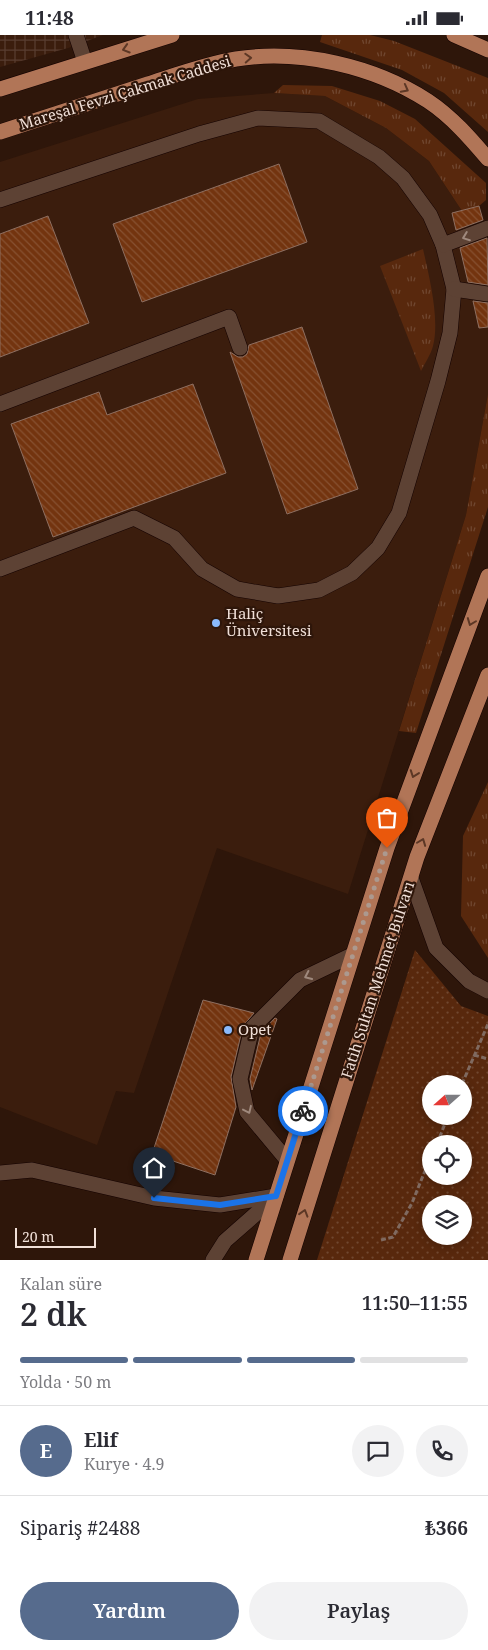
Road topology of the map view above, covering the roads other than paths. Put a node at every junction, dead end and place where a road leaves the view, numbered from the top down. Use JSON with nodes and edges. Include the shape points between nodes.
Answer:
{"nodes":[{"id":1,"x":76,"y":35,"type":"edge"},
{"id":2,"x":172,"y":35,"type":"edge"},
{"id":3,"x":454,"y":35,"type":"edge"},
{"id":4,"x":488,"y":50,"type":"edge"},
{"id":5,"x":85,"y":62,"type":"junction"},
{"id":6,"x":0,"y":89,"type":"edge"},
{"id":7,"x":0,"y":132,"type":"edge"},
{"id":8,"x":488,"y":159,"type":"edge"},
{"id":9,"x":0,"y":200,"type":"edge"},
{"id":10,"x":488,"y":228,"type":"edge"},
{"id":11,"x":444,"y":245,"type":"junction"},
{"id":12,"x":454,"y":289,"type":"junction"},
{"id":13,"x":488,"y":294,"type":"edge"},
{"id":14,"x":240,"y":348,"type":"dead end"},
{"id":15,"x":0,"y":405,"type":"edge"},
{"id":16,"x":0,"y":569,"type":"edge"},
{"id":17,"x":488,"y":576,"type":"edge"},
{"id":18,"x":488,"y":675,"type":"edge"},
{"id":19,"x":411,"y":878,"type":"junction"},
{"id":20,"x":352,"y":955,"type":"junction"},
{"id":21,"x":488,"y":991,"type":"edge"},
{"id":22,"x":287,"y":1160,"type":"junction"},
{"id":23,"x":0,"y":1173,"type":"edge"},
{"id":24,"x":276,"y":1196,"type":"junction"},
{"id":25,"x":213,"y":1260,"type":"edge"},
{"id":26,"x":256,"y":1260,"type":"edge"},
{"id":27,"x":290,"y":1260,"type":"edge"}],
"edges":[{"from":1,"to":5,"type":"street"},
{"from":2,"to":5,"type":"main road","one_way":true},
{"from":3,"to":4,"type":"main road"},
{"from":5,"to":6,"type":"main road"},
{"from":7,"to":8,"type":"main road","name":"Mareşal Fevzi Çakmak Caddesi","one_way":true,"via":[[235,59],[296,58],[328,61],[398,85],[449,117]]},
{"from":9,"to":11,"type":"street","via":[[199,134],[258,118],[319,121],[379,157],[403,178],[430,215]]},
{"from":10,"to":11,"type":"street","one_way":true},
{"from":11,"to":12,"type":"street"},
{"from":12,"to":13,"type":"street"},
{"from":12,"to":16,"type":"street","via":[[448,343],[399,513],[378,548],[352,573],[319,590],[278,596],[238,589],[202,569],[174,537],[134,518]]},
{"from":14,"to":15,"type":"street","via":[[229,317]]},
{"from":17,"to":20,"type":"main road","one_way":true,"via":[[390,839]]},
{"from":19,"to":18,"type":"main road","name":"Fatih Sultan Mehmet Bulvarı","one_way":true},
{"from":19,"to":21,"type":"street","via":[[436,948],[469,981]]},
{"from":27,"to":19,"type":"main road","name":"Fatih Sultan Mehmet Bulvarı","one_way":true},
{"from":20,"to":22,"type":"main road"},
{"from":20,"to":22,"type":"street","one_way":true,"via":[[300,979],[252,1028],[240,1079],[246,1112]]},
{"from":22,"to":24,"type":"main road"},
{"from":23,"to":24,"type":"street","via":[[32,1170],[154,1198],[220,1205]]},
{"from":24,"to":25,"type":"street","via":[[225,1241]]},
{"from":24,"to":26,"type":"main road"}]}
